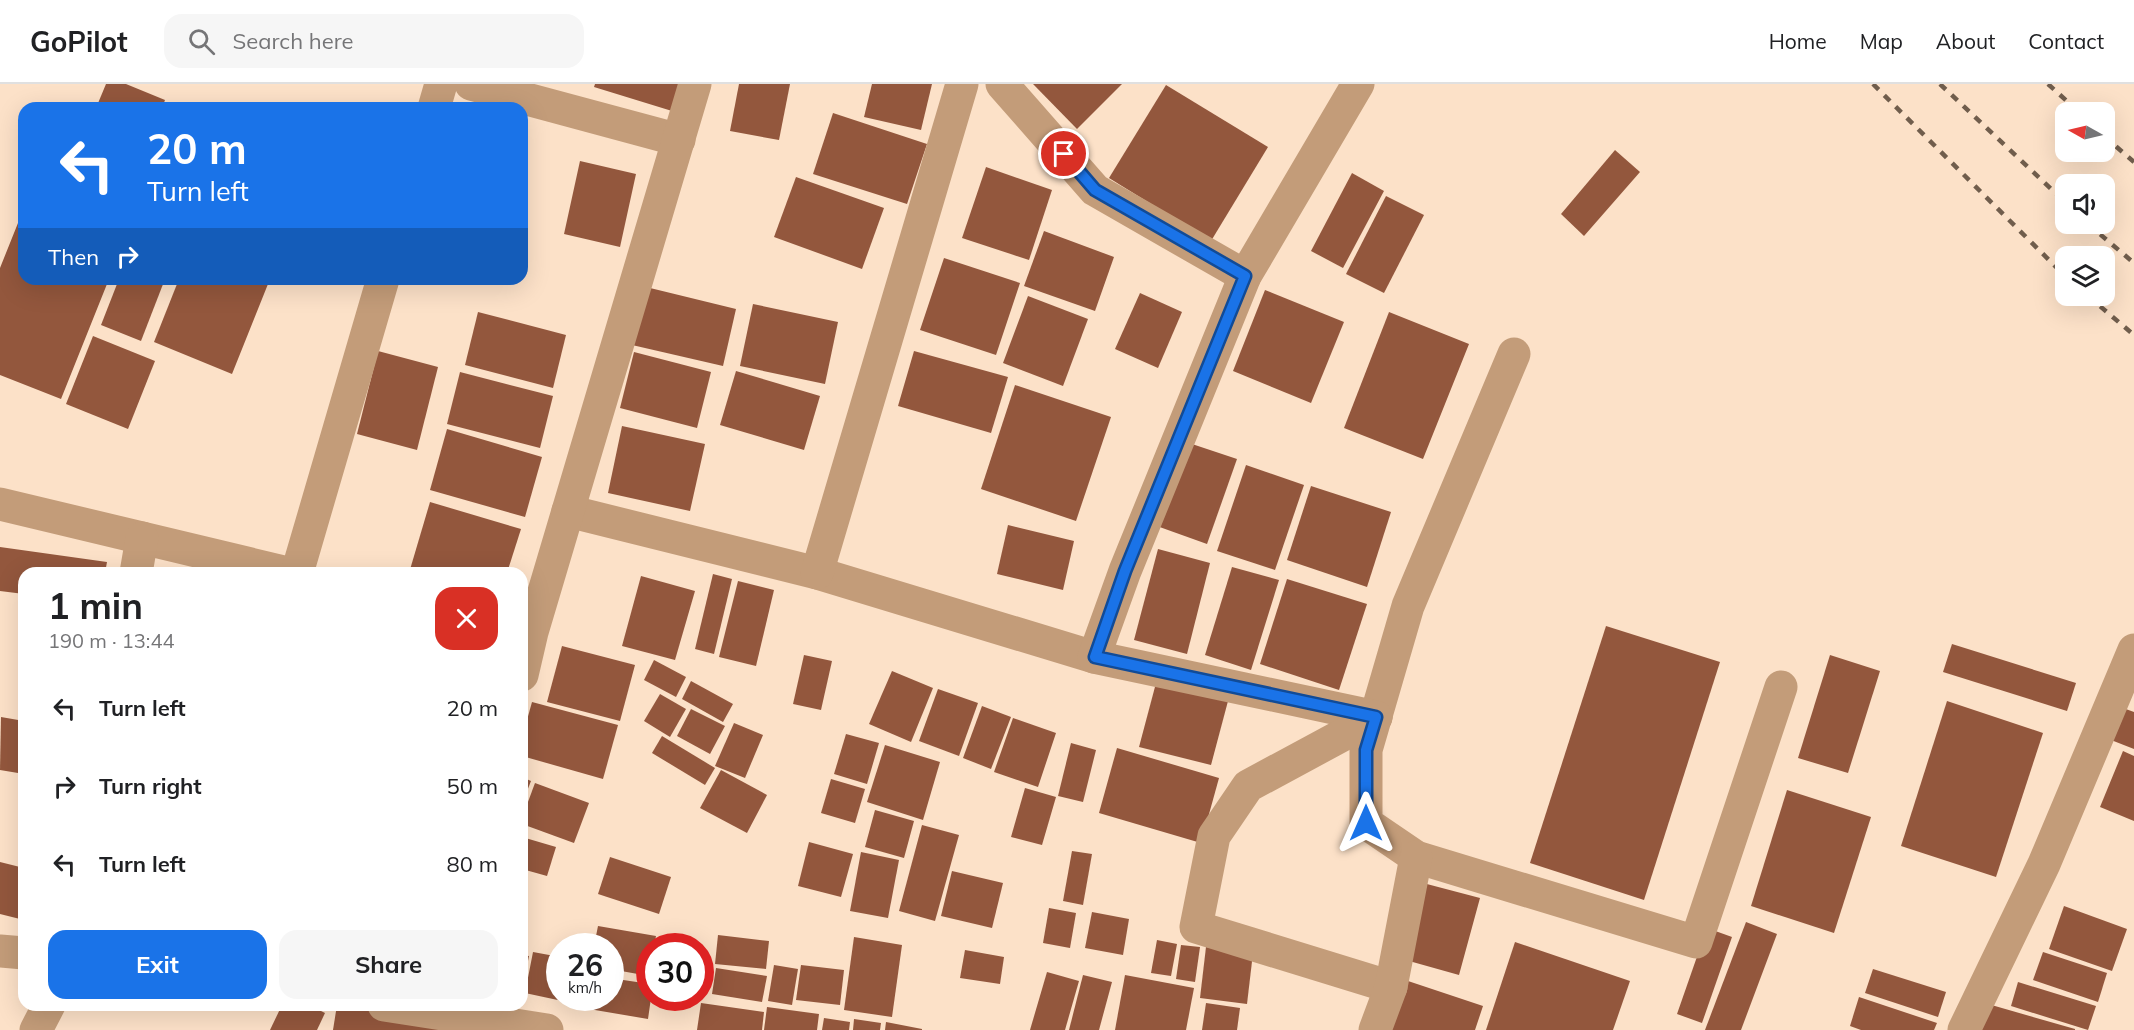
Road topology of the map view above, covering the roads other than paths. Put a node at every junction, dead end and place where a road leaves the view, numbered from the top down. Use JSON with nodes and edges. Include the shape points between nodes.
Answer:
{"nodes":[{"id":1,"x":441,"y":84,"type":"edge"},
{"id":2,"x":471,"y":84,"type":"edge"},
{"id":3,"x":695,"y":84,"type":"edge"},
{"id":4,"x":962,"y":84,"type":"edge"},
{"id":5,"x":1002,"y":84,"type":"edge"},
{"id":6,"x":1358,"y":84,"type":"edge"},
{"id":7,"x":436,"y":102,"type":"edge"},
{"id":8,"x":679,"y":140,"type":"junction"},
{"id":9,"x":1245,"y":276,"type":"junction"},
{"id":10,"x":381,"y":285,"type":"edge"},
{"id":11,"x":1514,"y":354,"type":"dead end"},
{"id":12,"x":0,"y":504,"type":"edge"},
{"id":13,"x":568,"y":511,"type":"junction"},
{"id":14,"x":142,"y":538,"type":"junction"},
{"id":15,"x":137,"y":567,"type":"edge"},
{"id":16,"x":263,"y":567,"type":"edge"},
{"id":17,"x":299,"y":567,"type":"edge"},
{"id":18,"x":817,"y":573,"type":"junction"},
{"id":19,"x":528,"y":628,"type":"edge"},
{"id":20,"x":2134,"y":650,"type":"edge"},
{"id":21,"x":1095,"y":657,"type":"junction"},
{"id":22,"x":1781,"y":687,"type":"dead end"},
{"id":23,"x":1376,"y":717,"type":"junction"},
{"id":24,"x":1416,"y":857,"type":"junction"},
{"id":25,"x":0,"y":951,"type":"edge"},
{"id":26,"x":18,"y":952,"type":"edge"},
{"id":27,"x":1391,"y":987,"type":"junction"},
{"id":28,"x":46,"y":1011,"type":"edge"},
{"id":29,"x":423,"y":1011,"type":"edge"},
{"id":30,"x":36,"y":1030,"type":"edge"},
{"id":31,"x":547,"y":1030,"type":"edge"},
{"id":32,"x":1375,"y":1030,"type":"edge"},
{"id":33,"x":1964,"y":1030,"type":"edge"}],
"edges":[{"from":1,"to":7,"type":"street"},
{"from":2,"to":8,"type":"street"},
{"from":3,"to":8,"type":"street"},
{"from":4,"to":18,"type":"street"},
{"from":5,"to":9,"type":"street","via":[[1095,190]]},
{"from":6,"to":9,"type":"street"},
{"from":8,"to":13,"type":"street"},
{"from":9,"to":21,"type":"street","via":[[1125,571]]},
{"from":10,"to":17,"type":"street"},
{"from":11,"to":23,"type":"street","via":[[1408,606]]},
{"from":12,"to":14,"type":"street"},
{"from":13,"to":18,"type":"street"},
{"from":13,"to":19,"type":"street"},
{"from":14,"to":15,"type":"street"},
{"from":14,"to":16,"type":"street"},
{"from":18,"to":21,"type":"street"},
{"from":20,"to":33,"type":"street","via":[[2044,864]]},
{"from":21,"to":23,"type":"street"},
{"from":22,"to":24,"type":"street","via":[[1696,942]]},
{"from":23,"to":24,"type":"street","via":[[1366,750],[1366,823]]},
{"from":23,"to":27,"type":"street","via":[[1248,786],[1214,836],[1196,927]]},
{"from":24,"to":27,"type":"street"},
{"from":25,"to":26,"type":"street"},
{"from":27,"to":32,"type":"street"},
{"from":28,"to":30,"type":"street"},
{"from":29,"to":31,"type":"street"}]}
